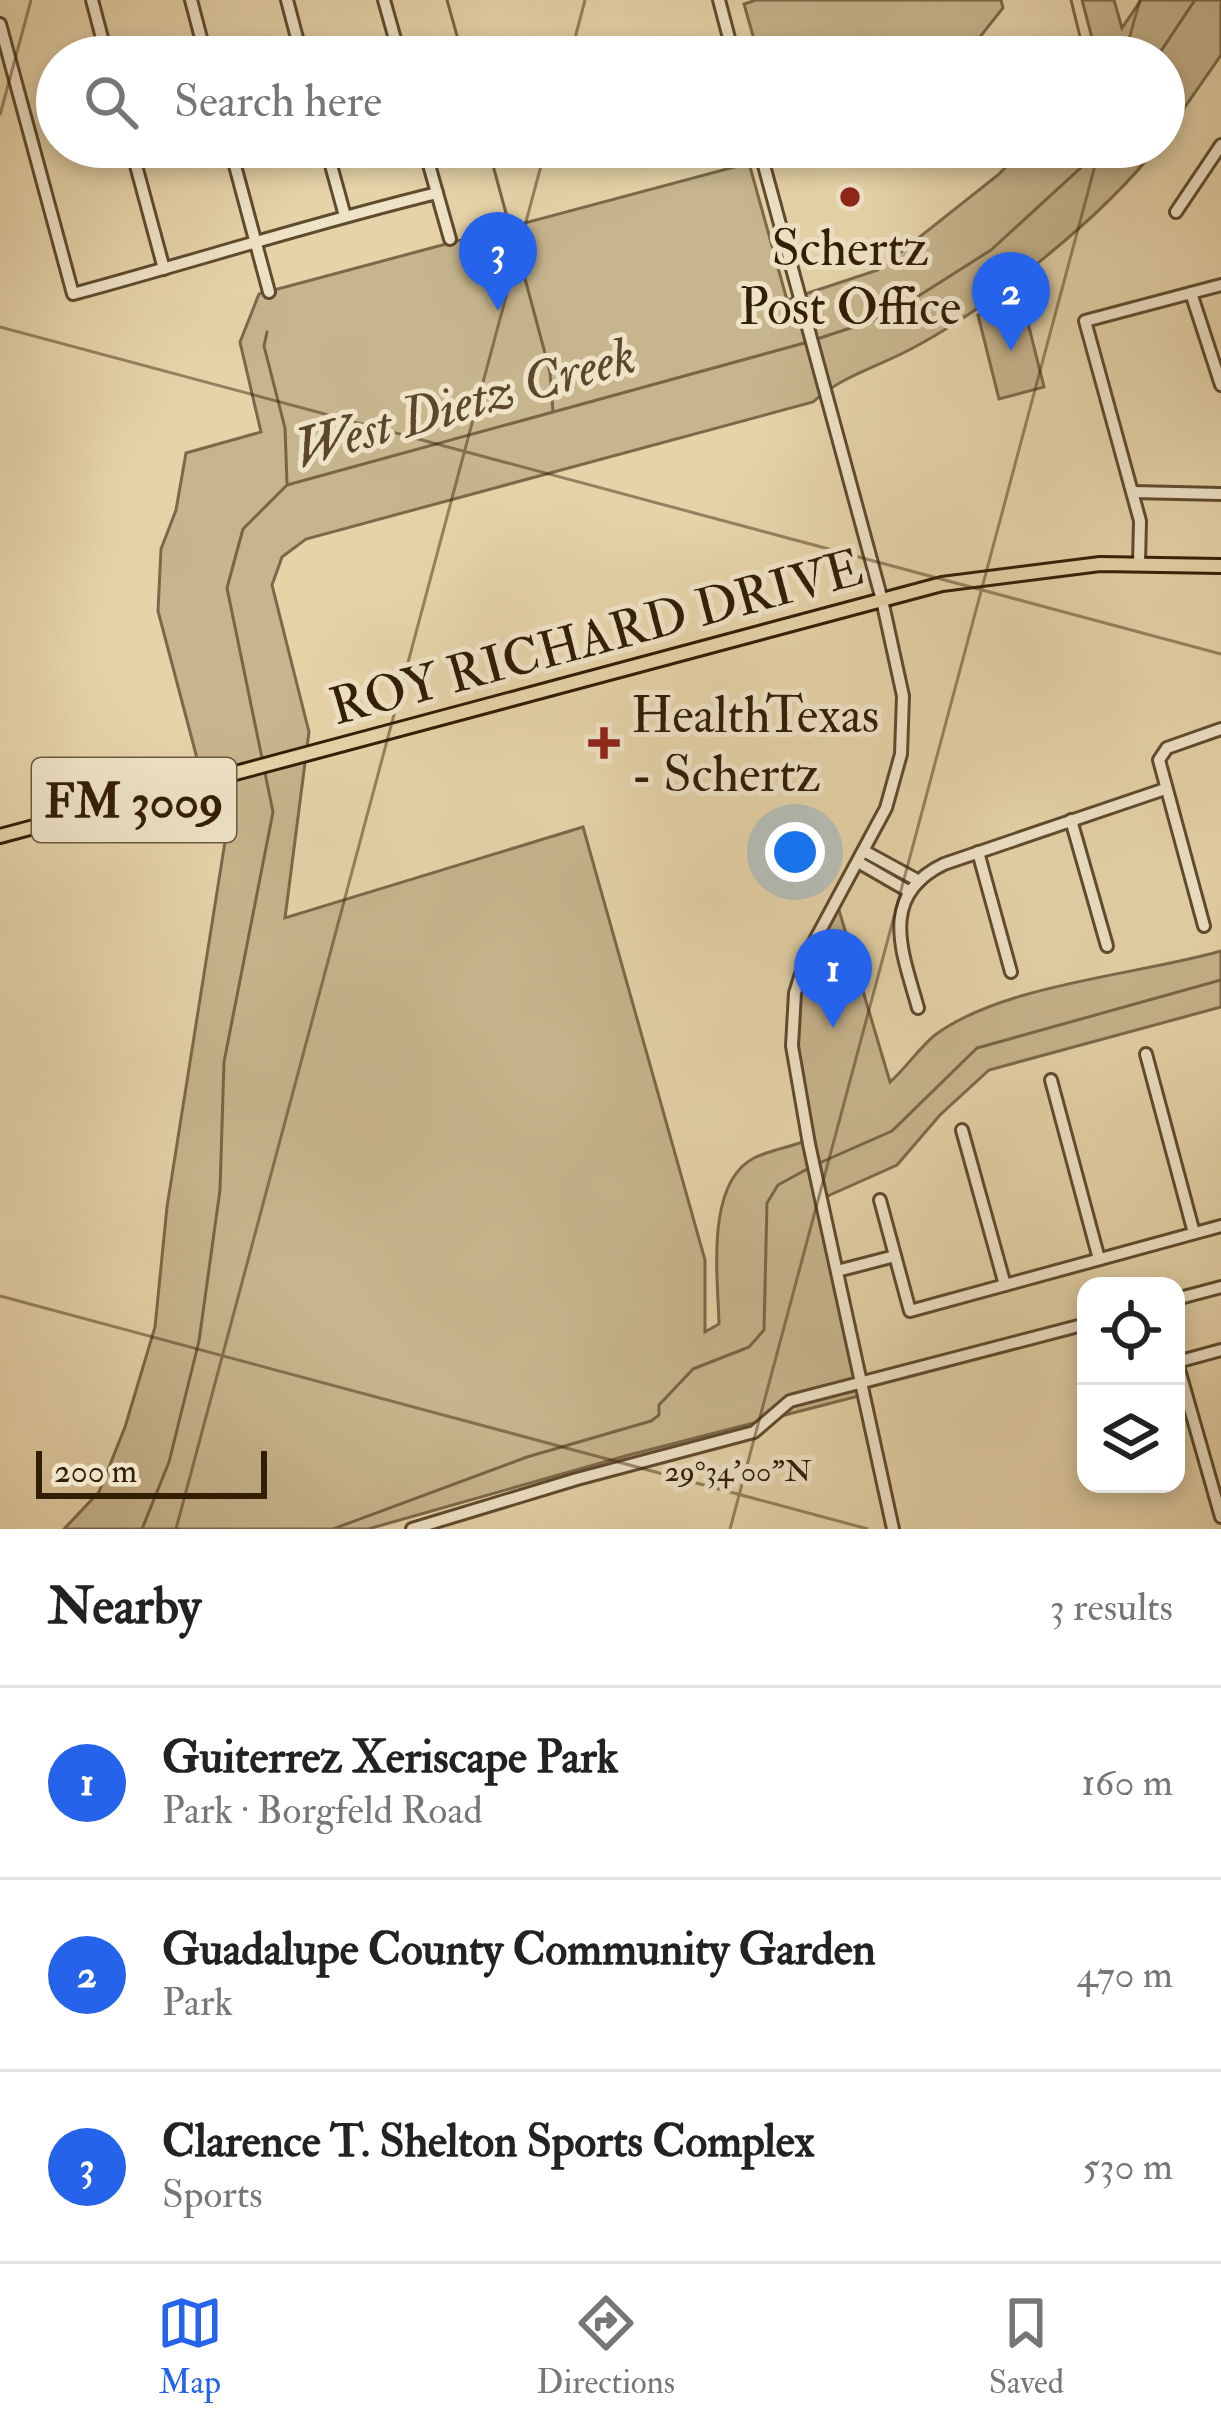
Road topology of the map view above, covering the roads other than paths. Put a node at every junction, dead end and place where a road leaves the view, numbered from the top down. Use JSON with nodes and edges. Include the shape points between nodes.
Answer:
{"nodes":[{"id":1,"x":92,"y":0,"type":"edge"},
{"id":2,"x":190,"y":0,"type":"edge"},
{"id":3,"x":287,"y":0,"type":"edge"},
{"id":4,"x":384,"y":0,"type":"edge"},
{"id":5,"x":718,"y":0,"type":"edge"},
{"id":6,"x":0,"y":24,"type":"edge"},
{"id":7,"x":101,"y":36,"type":"edge"},
{"id":8,"x":200,"y":36,"type":"edge"},
{"id":9,"x":296,"y":36,"type":"edge"},
{"id":10,"x":394,"y":36,"type":"edge"},
{"id":11,"x":728,"y":36,"type":"edge"},
{"id":12,"x":1221,"y":145,"type":"edge"},
{"id":13,"x":36,"y":157,"type":"edge"},
{"id":14,"x":39,"y":168,"type":"edge"},
{"id":15,"x":137,"y":168,"type":"edge"},
{"id":16,"x":236,"y":168,"type":"edge"},
{"id":17,"x":332,"y":168,"type":"edge"},
{"id":18,"x":429,"y":168,"type":"edge"},
{"id":19,"x":766,"y":168,"type":"edge"},
{"id":20,"x":436,"y":193,"type":"junction"},
{"id":21,"x":1176,"y":212,"type":"dead end"},
{"id":22,"x":345,"y":216,"type":"junction"},
{"id":23,"x":255,"y":239,"type":"junction"},
{"id":24,"x":450,"y":239,"type":"dead end"},
{"id":25,"x":164,"y":269,"type":"junction"},
{"id":26,"x":1221,"y":285,"type":"edge"},
{"id":27,"x":269,"y":292,"type":"dead end"},
{"id":28,"x":1191,"y":293,"type":"junction"},
{"id":29,"x":1221,"y":385,"type":"edge"},
{"id":30,"x":1133,"y":492,"type":"junction"},
{"id":31,"x":1221,"y":494,"type":"edge"},
{"id":32,"x":1139,"y":563,"type":"junction"},
{"id":33,"x":1221,"y":566,"type":"edge"},
{"id":34,"x":882,"y":599,"type":"junction"},
{"id":35,"x":1221,"y":729,"type":"edge"},
{"id":36,"x":1165,"y":789,"type":"junction"},
{"id":37,"x":1071,"y":820,"type":"junction"},
{"id":38,"x":0,"y":836,"type":"edge"},
{"id":39,"x":978,"y":852,"type":"junction"},
{"id":40,"x":861,"y":856,"type":"junction"},
{"id":41,"x":914,"y":887,"type":"junction"},
{"id":42,"x":1204,"y":926,"type":"dead end"},
{"id":43,"x":1106,"y":946,"type":"dead end"},
{"id":44,"x":1011,"y":972,"type":"dead end"},
{"id":45,"x":918,"y":1008,"type":"dead end"},
{"id":46,"x":1146,"y":1054,"type":"dead end"},
{"id":47,"x":1051,"y":1080,"type":"dead end"},
{"id":48,"x":962,"y":1130,"type":"dead end"},
{"id":49,"x":880,"y":1200,"type":"dead end"},
{"id":50,"x":1221,"y":1226,"type":"edge"},
{"id":51,"x":1194,"y":1233,"type":"junction"},
{"id":52,"x":895,"y":1256,"type":"junction"},
{"id":53,"x":1100,"y":1259,"type":"junction"},
{"id":54,"x":837,"y":1271,"type":"junction"},
{"id":55,"x":1005,"y":1285,"type":"junction"},
{"id":56,"x":1221,"y":1287,"type":"edge"},
{"id":57,"x":1185,"y":1297,"type":"edge"},
{"id":58,"x":1077,"y":1326,"type":"edge"},
{"id":59,"x":1221,"y":1350,"type":"edge"},
{"id":60,"x":1185,"y":1358,"type":"edge"},
{"id":61,"x":862,"y":1383,"type":"junction"},
{"id":62,"x":1183,"y":1385,"type":"edge"},
{"id":63,"x":1221,"y":1517,"type":"edge"},
{"id":64,"x":412,"y":1529,"type":"edge"},
{"id":65,"x":893,"y":1529,"type":"edge"}],
"edges":[{"from":1,"to":7,"type":"street"},
{"from":2,"to":8,"type":"street"},
{"from":3,"to":9,"type":"street"},
{"from":4,"to":10,"type":"street"},
{"from":5,"to":11,"type":"street"},
{"from":6,"to":13,"type":"street"},
{"from":12,"to":21,"type":"street"},
{"from":14,"to":25,"type":"street","via":[[73,294]]},
{"from":15,"to":25,"type":"street"},
{"from":16,"to":23,"type":"street"},
{"from":17,"to":22,"type":"street"},
{"from":18,"to":20,"type":"street"},
{"from":19,"to":34,"type":"street"},
{"from":20,"to":22,"type":"street"},
{"from":20,"to":24,"type":"street"},
{"from":22,"to":23,"type":"street"},
{"from":23,"to":25,"type":"street"},
{"from":23,"to":27,"type":"street"},
{"from":26,"to":28,"type":"street"},
{"from":28,"to":29,"type":"street"},
{"from":28,"to":30,"type":"street","via":[[1085,322]]},
{"from":30,"to":31,"type":"street"},
{"from":30,"to":32,"type":"street"},
{"from":32,"to":33,"type":"main road","name":"ROY RICHARD DRIVE","number":"FM 3009"},
{"from":32,"to":34,"type":"main road","name":"ROY RICHARD DRIVE","number":"FM 3009","via":[[983,577]]},
{"from":34,"to":38,"type":"main road","name":"ROY RICHARD DRIVE","number":"FM 3009"},
{"from":34,"to":40,"type":"street","via":[[904,725],[886,808]]},
{"from":35,"to":36,"type":"street","via":[[1162,752]]},
{"from":36,"to":37,"type":"street"},
{"from":36,"to":42,"type":"street"},
{"from":37,"to":39,"type":"street"},
{"from":37,"to":43,"type":"street"},
{"from":39,"to":41,"type":"street","via":[[932,869]]},
{"from":39,"to":44,"type":"street"},
{"from":40,"to":41,"type":"street"},
{"from":40,"to":54,"type":"street","via":[[812,942],[795,993],[791,1046]]},
{"from":41,"to":45,"type":"street","via":[[899,935]]},
{"from":46,"to":51,"type":"street"},
{"from":47,"to":53,"type":"street"},
{"from":48,"to":55,"type":"street"},
{"from":49,"to":52,"type":"street"},
{"from":50,"to":51,"type":"street"},
{"from":51,"to":53,"type":"street"},
{"from":52,"to":54,"type":"street"},
{"from":52,"to":55,"type":"street","via":[[910,1310]]},
{"from":53,"to":55,"type":"street"},
{"from":54,"to":61,"type":"street"},
{"from":56,"to":57,"type":"street"},
{"from":58,"to":61,"type":"street"},
{"from":59,"to":60,"type":"street"},
{"from":61,"to":64,"type":"street","via":[[790,1401],[754,1432]]},
{"from":61,"to":65,"type":"street"},
{"from":62,"to":63,"type":"street"}]}
